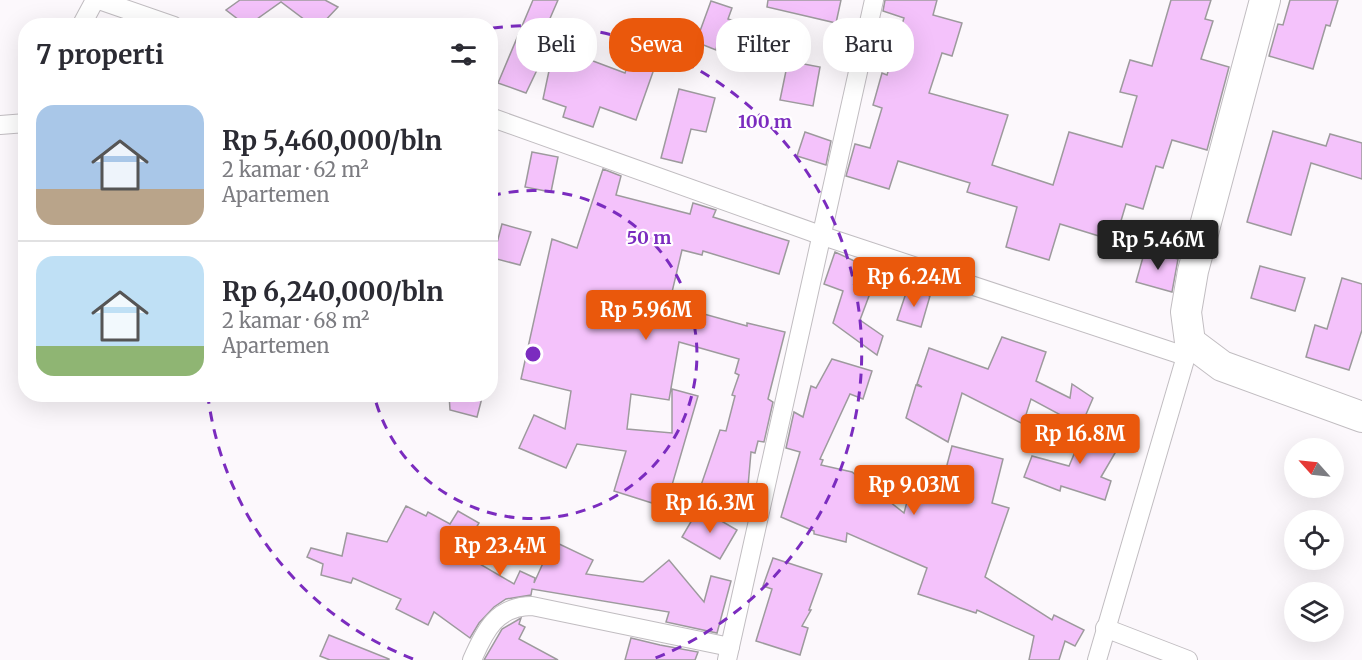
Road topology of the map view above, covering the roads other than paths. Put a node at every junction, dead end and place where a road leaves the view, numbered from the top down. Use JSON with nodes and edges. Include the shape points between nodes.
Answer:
{"nodes":[{"id":1,"x":97,"y":0,"type":"edge"},
{"id":2,"x":874,"y":0,"type":"edge"},
{"id":3,"x":1265,"y":0,"type":"edge"},
{"id":4,"x":86,"y":18,"type":"edge"},
{"id":5,"x":150,"y":18,"type":"edge"},
{"id":6,"x":498,"y":120,"type":"edge"},
{"id":7,"x":0,"y":125,"type":"edge"},
{"id":8,"x":18,"y":125,"type":"edge"},
{"id":9,"x":823,"y":236,"type":"junction"},
{"id":10,"x":1188,"y":341,"type":"junction"},
{"id":11,"x":1362,"y":417,"type":"edge"},
{"id":12,"x":1105,"y":628,"type":"junction"},
{"id":13,"x":729,"y":654,"type":"edge"},
{"id":14,"x":472,"y":660,"type":"edge"},
{"id":15,"x":1097,"y":660,"type":"edge"},
{"id":16,"x":1188,"y":660,"type":"edge"}],
"edges":[{"from":1,"to":4,"type":"street"},
{"from":1,"to":5,"type":"street"},
{"from":2,"to":9,"type":"street"},
{"from":3,"to":10,"type":"main road","via":[[1195,260],[1187,296]]},
{"from":6,"to":9,"type":"street"},
{"from":7,"to":8,"type":"street"},
{"from":9,"to":10,"type":"street"},
{"from":9,"to":13,"type":"street"},
{"from":10,"to":11,"type":"main road","via":[[1222,366]]},
{"from":10,"to":12,"type":"street"},
{"from":12,"to":15,"type":"street"},
{"from":12,"to":16,"type":"street"},
{"from":13,"to":14,"type":"street","via":[[532,606],[516,606],[504,611],[490,626]]}]}
